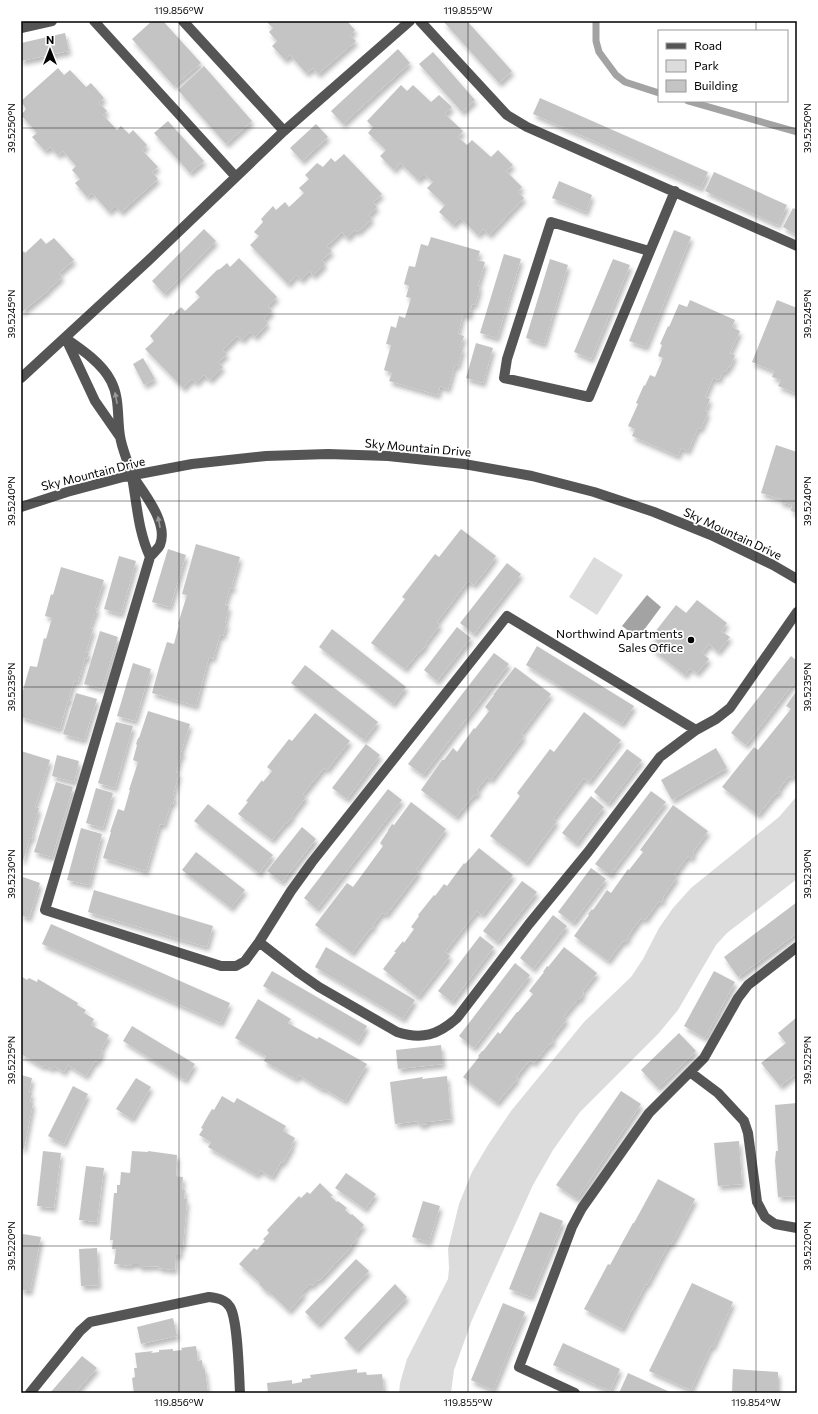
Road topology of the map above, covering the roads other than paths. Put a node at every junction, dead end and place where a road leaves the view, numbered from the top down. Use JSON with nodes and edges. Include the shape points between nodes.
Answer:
{"nodes":[{"id":1,"x":52,"y":21,"type":"edge"},
{"id":2,"x":94,"y":21,"type":"edge"},
{"id":3,"x":183,"y":21,"type":"edge"},
{"id":4,"x":410,"y":21,"type":"edge"},
{"id":5,"x":420,"y":21,"type":"edge"},
{"id":6,"x":21,"y":28,"type":"edge"},
{"id":7,"x":284,"y":131,"type":"junction"},
{"id":8,"x":236,"y":177,"type":"junction"},
{"id":9,"x":674,"y":191,"type":"junction"},
{"id":10,"x":797,"y":246,"type":"edge"},
{"id":11,"x":649,"y":252,"type":"junction"},
{"id":12,"x":65,"y":338,"type":"junction"},
{"id":13,"x":21,"y":378,"type":"edge"},
{"id":14,"x":120,"y":437,"type":"junction"},
{"id":15,"x":132,"y":475,"type":"junction"},
{"id":16,"x":21,"y":507,"type":"edge"},
{"id":17,"x":150,"y":557,"type":"junction"},
{"id":18,"x":797,"y":580,"type":"edge"},
{"id":19,"x":797,"y":612,"type":"edge"},
{"id":20,"x":696,"y":730,"type":"junction"},
{"id":21,"x":259,"y":942,"type":"junction"},
{"id":22,"x":797,"y":947,"type":"edge"},
{"id":23,"x":690,"y":1072,"type":"junction"},
{"id":24,"x":797,"y":1228,"type":"edge"},
{"id":25,"x":30,"y":1393,"type":"edge"},
{"id":26,"x":240,"y":1393,"type":"edge"},
{"id":27,"x":576,"y":1393,"type":"edge"}],
"edges":[{"from":1,"to":6,"type":"street"},
{"from":2,"to":8,"type":"street"},
{"from":3,"to":7,"type":"street"},
{"from":4,"to":7,"type":"street"},
{"from":5,"to":9,"type":"street","via":[[507,115],[527,127]]},
{"from":7,"to":8,"type":"street"},
{"from":8,"to":12,"type":"street"},
{"from":9,"to":10,"type":"street"},
{"from":9,"to":11,"type":"street"},
{"from":11,"to":11,"type":"street","via":[[589,397],[504,378],[507,359],[551,222]]},
{"from":12,"to":13,"type":"street"},
{"from":12,"to":14,"type":"street","via":[[95,401]]},
{"from":14,"to":12,"type":"street","one_way":true,"via":[[117,398],[111,381],[98,364]]},
{"from":14,"to":15,"type":"street"},
{"from":15,"to":16,"type":"street","name":"Sky Mountain Drive"},
{"from":15,"to":17,"type":"street","via":[[143,542]]},
{"from":17,"to":15,"type":"street","one_way":true,"via":[[160,546],[162,537],[158,515]]},
{"from":15,"to":18,"type":"street","name":"Sky Mountain Drive","via":[[192,464],[266,456],[388,456],[464,464],[532,476],[594,492],[654,512],[711,535],[773,565]]},
{"from":17,"to":21,"type":"street","via":[[45,910],[221,966],[236,966],[245,961]]},
{"from":19,"to":20,"type":"street","via":[[730,708]]},
{"from":20,"to":21,"type":"street","via":[[660,757],[457,1018],[437,1032],[423,1036],[407,1036],[396,1032],[320,987]]},
{"from":20,"to":21,"type":"street","via":[[507,616],[312,862]]},
{"from":22,"to":23,"type":"street","via":[[748,985],[704,1058]]},
{"from":23,"to":24,"type":"street","via":[[718,1093],[744,1121],[748,1133],[757,1202],[765,1217],[775,1224]]},
{"from":23,"to":27,"type":"street","via":[[649,1113],[582,1208],[572,1227],[519,1367]]},
{"from":25,"to":26,"type":"street","via":[[90,1322],[209,1297],[221,1299],[230,1307],[235,1324]]}]}
